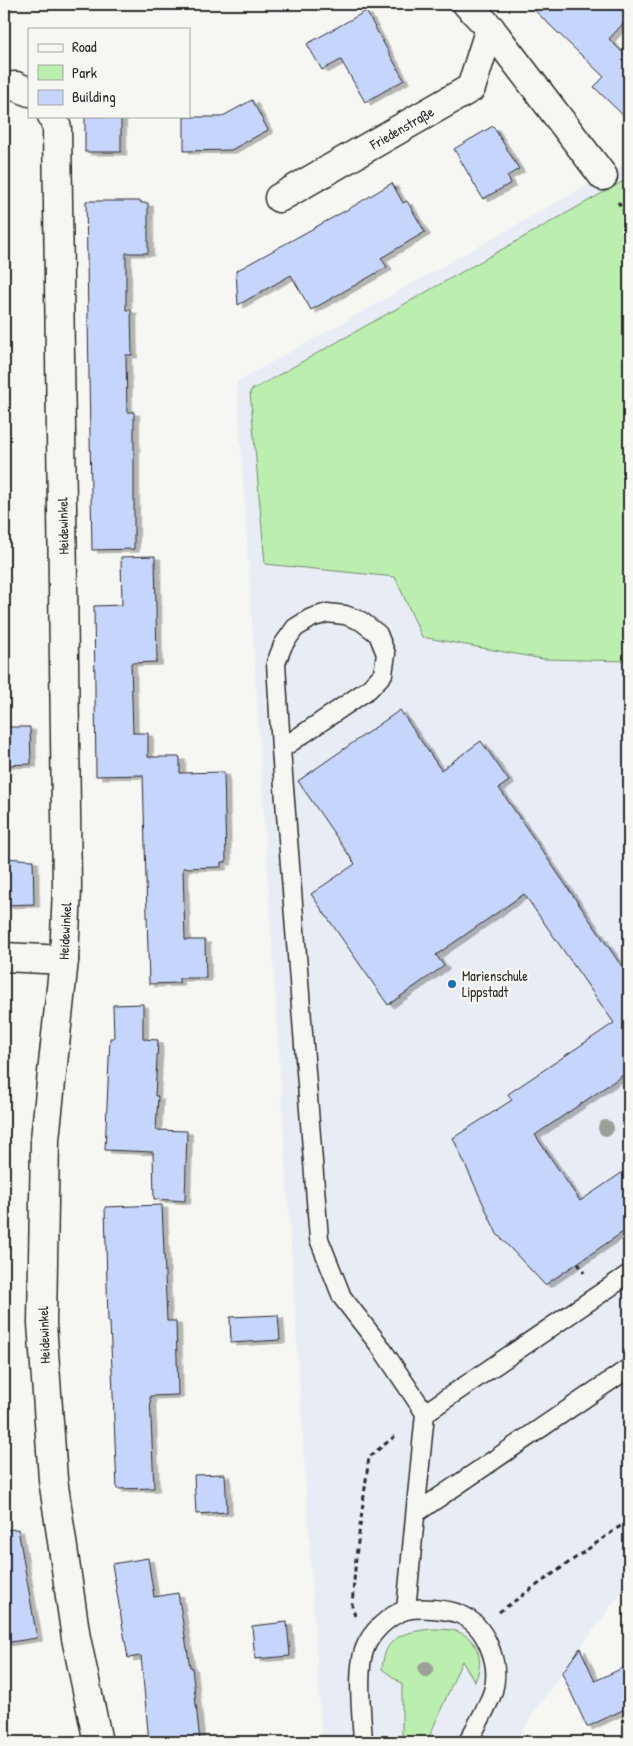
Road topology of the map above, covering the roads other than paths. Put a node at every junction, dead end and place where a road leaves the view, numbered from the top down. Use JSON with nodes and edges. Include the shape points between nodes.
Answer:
{"nodes":[{"id":1,"x":467,"y":4,"type":"edge"},
{"id":2,"x":490,"y":28,"type":"junction"},
{"id":3,"x":4,"y":87,"type":"edge"},
{"id":4,"x":28,"y":92,"type":"edge"},
{"id":5,"x":53,"y":118,"type":"edge"},
{"id":6,"x":603,"y":176,"type":"dead end"},
{"id":7,"x":279,"y":198,"type":"dead end"},
{"id":8,"x":281,"y":749,"type":"junction"},
{"id":9,"x":4,"y":957,"type":"edge"},
{"id":10,"x":64,"y":960,"type":"junction"},
{"id":11,"x":629,"y":1274,"type":"edge"},
{"id":12,"x":629,"y":1368,"type":"edge"},
{"id":13,"x":425,"y":1412,"type":"junction"},
{"id":14,"x":416,"y":1512,"type":"junction"},
{"id":15,"x":406,"y":1610,"type":"junction"},
{"id":16,"x":98,"y":1742,"type":"edge"},
{"id":17,"x":363,"y":1742,"type":"edge"},
{"id":18,"x":468,"y":1742,"type":"edge"}],
"edges":[{"from":1,"to":2,"type":"street"},
{"from":2,"to":6,"type":"street"},
{"from":2,"to":7,"type":"street","name":"Friedenstraße","via":[[471,88]]},
{"from":3,"to":4,"type":"street","via":[[16,86]]},
{"from":5,"to":10,"type":"street","name":"Heidewinkel","via":[[57,128],[67,888]]},
{"from":8,"to":8,"type":"lane","via":[[276,663],[283,645],[295,628],[327,613],[345,614],[361,621],[378,634],[386,654],[383,674],[370,689]]},
{"from":8,"to":13,"type":"lane","via":[[319,1239],[342,1297]]},
{"from":9,"to":10,"type":"street"},
{"from":10,"to":16,"type":"street","name":"Heidewinkel","via":[[45,1139],[42,1323],[53,1479],[76,1638]]},
{"from":11,"to":13,"type":"lane"},
{"from":12,"to":14,"type":"lane"},
{"from":13,"to":14,"type":"lane"},
{"from":14,"to":15,"type":"lane"},
{"from":15,"to":17,"type":"lane","via":[[390,1618],[365,1647],[361,1664]]},
{"from":15,"to":18,"type":"lane","via":[[433,1609],[460,1614],[478,1627],[490,1645],[495,1667],[493,1691]]}]}
